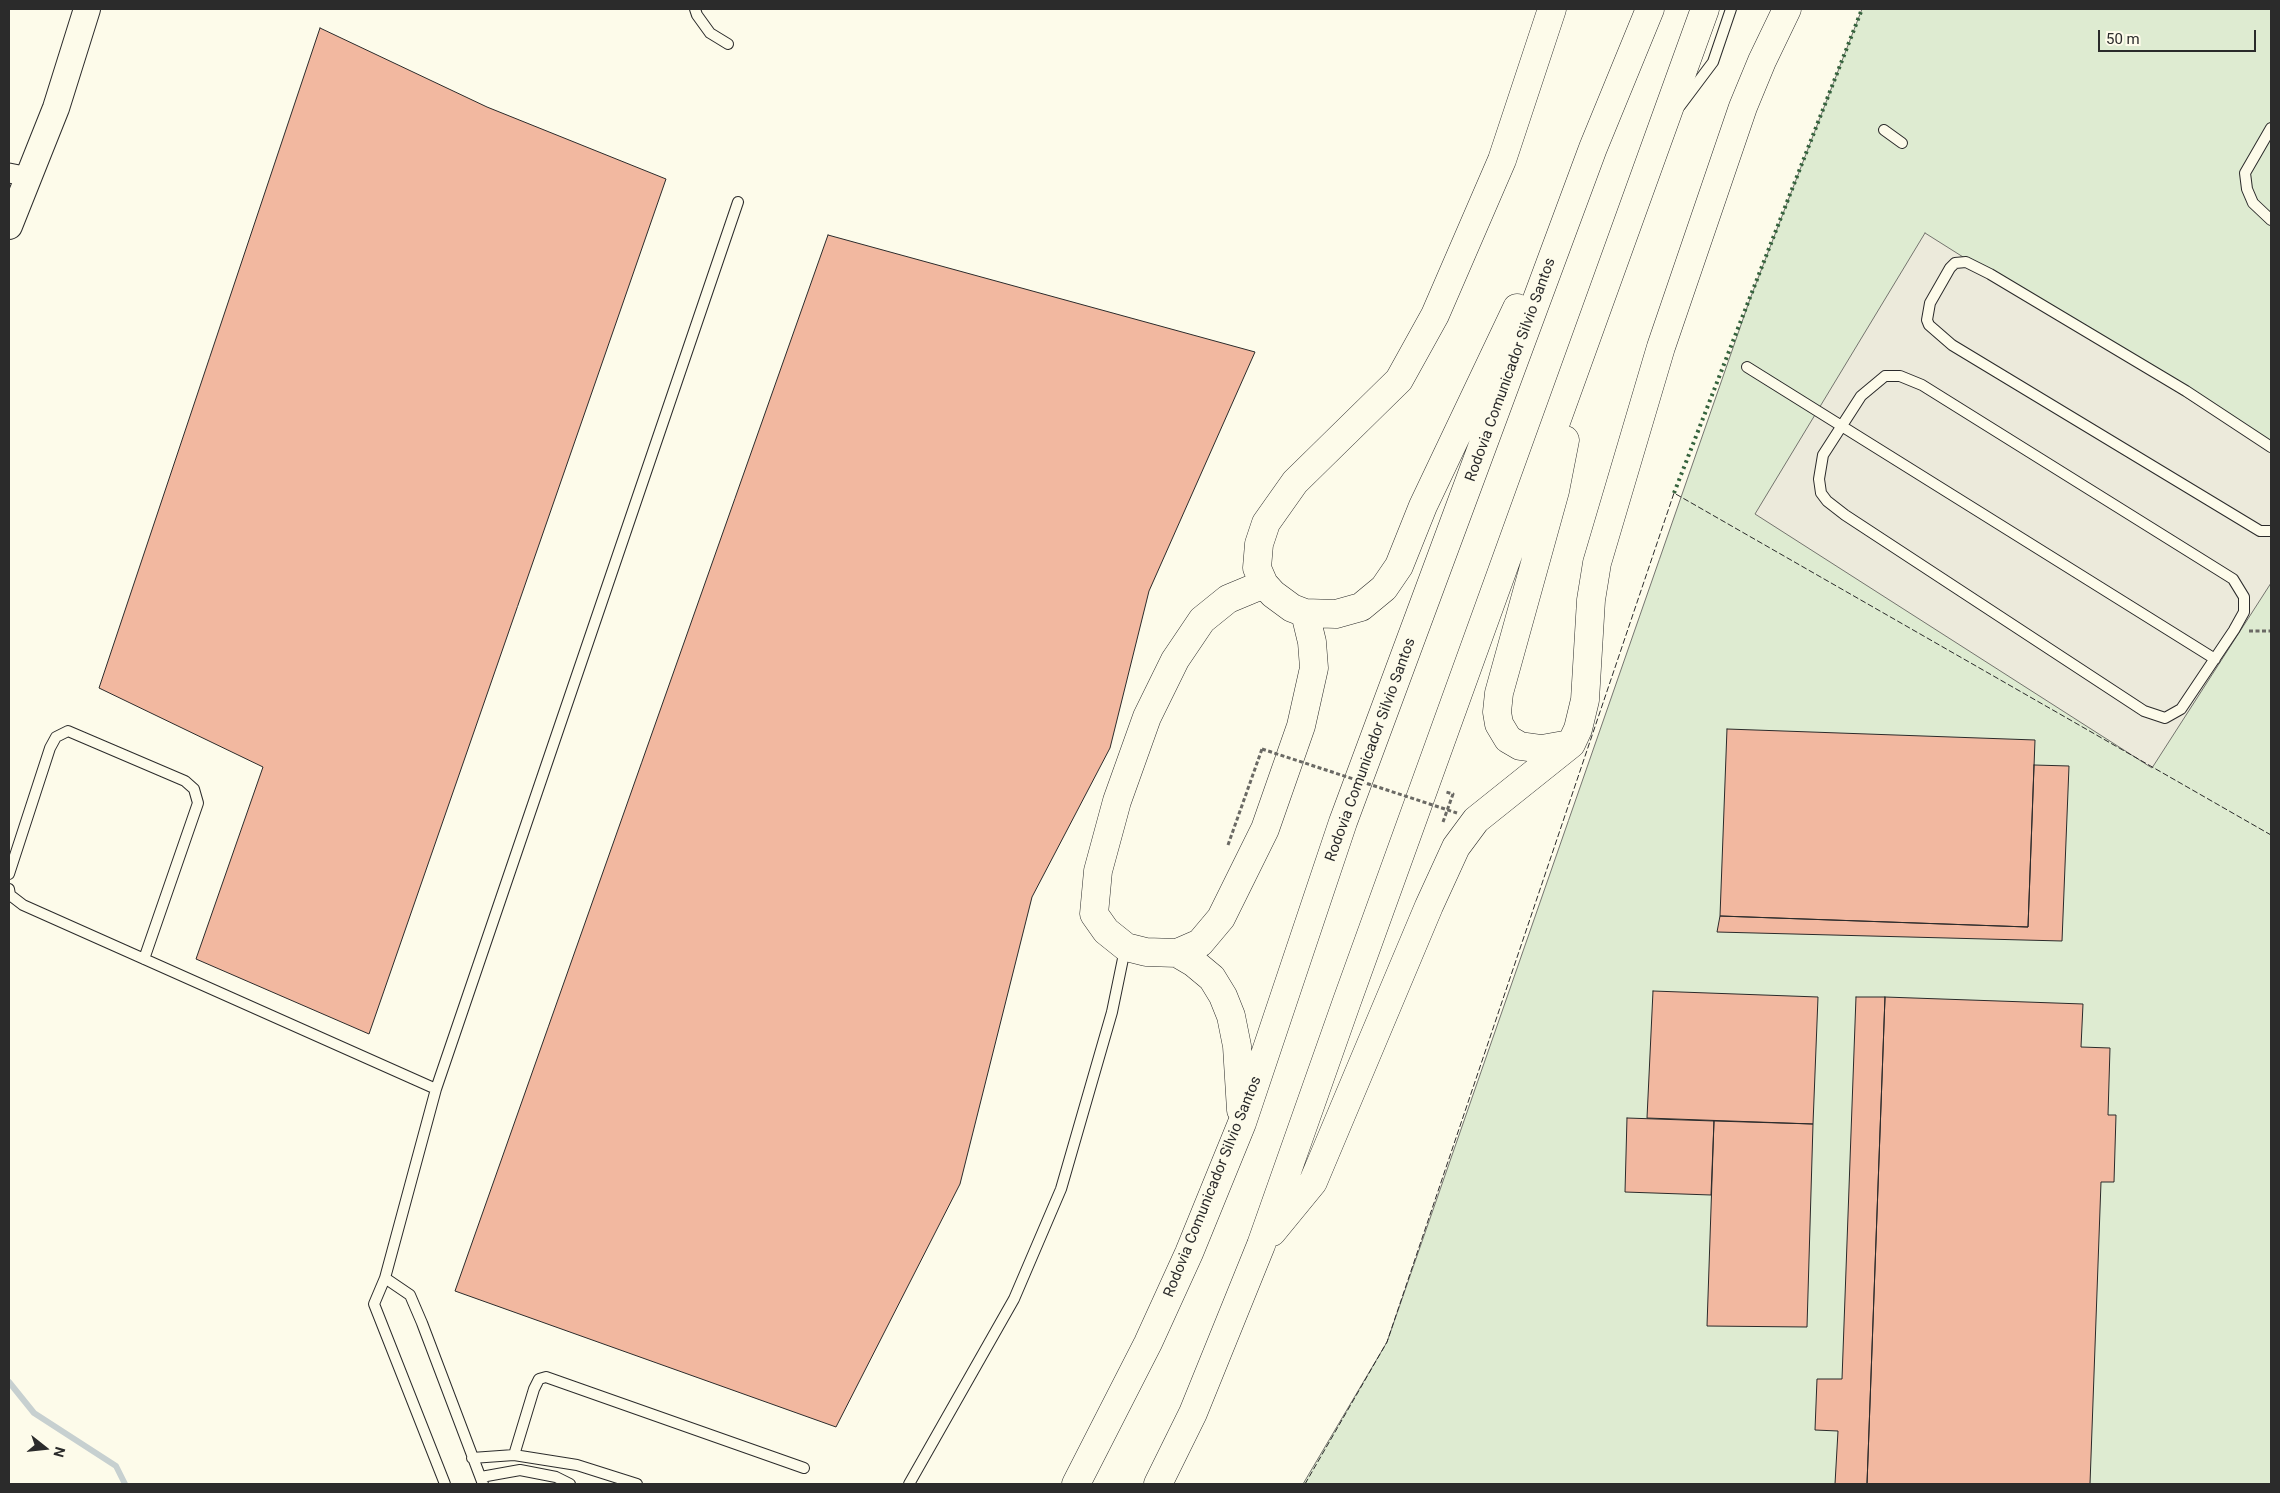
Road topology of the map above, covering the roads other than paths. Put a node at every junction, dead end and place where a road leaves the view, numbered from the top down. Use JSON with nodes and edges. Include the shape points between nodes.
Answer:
{"nodes":[{"id":1,"x":87,"y":9,"type":"edge"},
{"id":2,"x":695,"y":9,"type":"edge"},
{"id":3,"x":1552,"y":9,"type":"edge"},
{"id":4,"x":1650,"y":9,"type":"edge"},
{"id":5,"x":1706,"y":9,"type":"edge"},
{"id":6,"x":1731,"y":9,"type":"edge"},
{"id":7,"x":1787,"y":9,"type":"edge"},
{"id":8,"x":728,"y":44,"type":"dead end"},
{"id":9,"x":1664,"y":127,"type":"junction"},
{"id":10,"x":2271,"y":128,"type":"edge"},
{"id":11,"x":1884,"y":130,"type":"dead end"},
{"id":12,"x":1902,"y":143,"type":"dead end"},
{"id":13,"x":1593,"y":148,"type":"junction"},
{"id":14,"x":19,"y":175,"type":"edge"},
{"id":15,"x":738,"y":202,"type":"dead end"},
{"id":16,"x":2271,"y":220,"type":"edge"},
{"id":17,"x":9,"y":226,"type":"edge"},
{"id":18,"x":1579,"y":362,"type":"junction"},
{"id":19,"x":1747,"y":367,"type":"dead end"},
{"id":20,"x":1842,"y":428,"type":"junction"},
{"id":21,"x":2271,"y":447,"type":"edge"},
{"id":22,"x":2271,"y":532,"type":"edge"},
{"id":23,"x":1264,"y":584,"type":"junction"},
{"id":24,"x":1306,"y":613,"type":"junction"},
{"id":25,"x":2215,"y":659,"type":"junction"},
{"id":26,"x":1571,"y":744,"type":"junction"},
{"id":27,"x":9,"y":874,"type":"edge"},
{"id":28,"x":9,"y":889,"type":"edge"},
{"id":29,"x":1126,"y":947,"type":"junction"},
{"id":30,"x":1177,"y":953,"type":"junction"},
{"id":31,"x":144,"y":958,"type":"junction"},
{"id":32,"x":436,"y":1089,"type":"junction"},
{"id":33,"x":1242,"y":1123,"type":"junction"},
{"id":34,"x":1261,"y":1245,"type":"junction"},
{"id":35,"x":386,"y":1278,"type":"junction"},
{"id":36,"x":514,"y":1455,"type":"junction"},
{"id":37,"x":472,"y":1458,"type":"junction"},
{"id":38,"x":804,"y":1468,"type":"dead end"},
{"id":39,"x":482,"y":1481,"type":"edge"},
{"id":40,"x":445,"y":1484,"type":"edge"},
{"id":41,"x":570,"y":1484,"type":"edge"},
{"id":42,"x":637,"y":1484,"type":"edge"},
{"id":43,"x":909,"y":1484,"type":"edge"},
{"id":44,"x":1076,"y":1484,"type":"edge"},
{"id":45,"x":1158,"y":1484,"type":"edge"}],
"edges":[{"from":1,"to":14,"type":"main road","via":[[56,108]]},
{"from":2,"to":8,"type":"lane","via":[[710,33]]},
{"from":3,"to":23,"type":"highway","via":[[1502,160],[1435,315],[1399,380],[1295,482],[1266,523],[1259,544],[1257,568]]},
{"from":4,"to":13,"type":"highway","name":"Rodovia Comunicador Silvio Santos"},
{"from":5,"to":9,"type":"highway"},
{"from":6,"to":9,"type":"lane","via":[[1713,62]]},
{"from":7,"to":26,"type":"highway","via":[[1740,117],[1661,347],[1597,563],[1591,600],[1583,716]]},
{"from":9,"to":18,"type":"highway"},
{"from":10,"to":16,"type":"lane","via":[[2246,173],[2247,189],[2253,203]]},
{"from":11,"to":12,"type":"lane"},
{"from":13,"to":24,"type":"highway","via":[[1423,506],[1399,566],[1384,588],[1361,607],[1336,614]]},
{"from":13,"to":33,"type":"highway","name":"Rodovia Comunicador Silvio Santos","via":[[1343,822]]},
{"from":14,"to":17,"type":"main road"},
{"from":15,"to":32,"type":"lane"},
{"from":18,"to":26,"type":"highway","via":[[1555,491],[1499,693],[1497,712],[1508,738],[1520,746],[1542,749]]},
{"from":18,"to":34,"type":"highway"},
{"from":19,"to":20,"type":"lane"},
{"from":20,"to":25,"type":"lane"},
{"from":20,"to":25,"type":"lane","via":[[1823,455],[1819,479],[1821,493],[1827,501],[2152,716],[2165,718],[2181,709]]},
{"from":20,"to":25,"type":"lane","via":[[1862,396],[1885,376],[1900,376],[1922,386],[2233,579],[2244,597],[2244,612]]},
{"from":21,"to":22,"type":"lane","via":[[2186,391],[1966,262],[1955,263],[1950,268],[1930,303],[1929,325],[1952,345],[2260,531]]},
{"from":23,"to":24,"type":"highway","via":[[1282,602]]},
{"from":23,"to":29,"type":"highway","via":[[1228,599],[1202,620],[1175,660],[1147,716],[1117,801],[1098,871],[1094,914],[1106,932]]},
{"from":24,"to":30,"type":"highway","via":[[1314,668],[1309,695],[1266,828],[1221,918],[1200,944]]},
{"from":26,"to":34,"type":"highway","via":[[1476,820],[1456,847],[1314,1182]]},
{"from":27,"to":31,"type":"lane","via":[[56,737],[68,731],[185,780],[194,789],[198,803]]},
{"from":28,"to":31,"type":"lane","via":[[10,895],[23,905]]},
{"from":29,"to":30,"type":"highway","via":[[1146,952]]},
{"from":29,"to":43,"type":"lane","via":[[1112,1012],[1061,1189],[1014,1299]]},
{"from":30,"to":33,"type":"highway","via":[[1212,978],[1231,1016],[1237,1046]]},
{"from":31,"to":32,"type":"lane"},
{"from":32,"to":35,"type":"lane"},
{"from":33,"to":44,"type":"highway","name":"Rodovia Comunicador Silvio Santos","via":[[1148,1343]]},
{"from":34,"to":45,"type":"highway","via":[[1194,1413]]},
{"from":35,"to":37,"type":"lane","via":[[410,1295]]},
{"from":35,"to":40,"type":"lane","via":[[374,1304]]},
{"from":36,"to":37,"type":"lane"},
{"from":36,"to":38,"type":"lane","via":[[534,1389],[539,1379],[546,1378]]},
{"from":36,"to":42,"type":"lane","via":[[576,1465]]},
{"from":37,"to":39,"type":"lane"},
{"from":39,"to":41,"type":"lane","via":[[520,1470],[556,1476]]}]}
